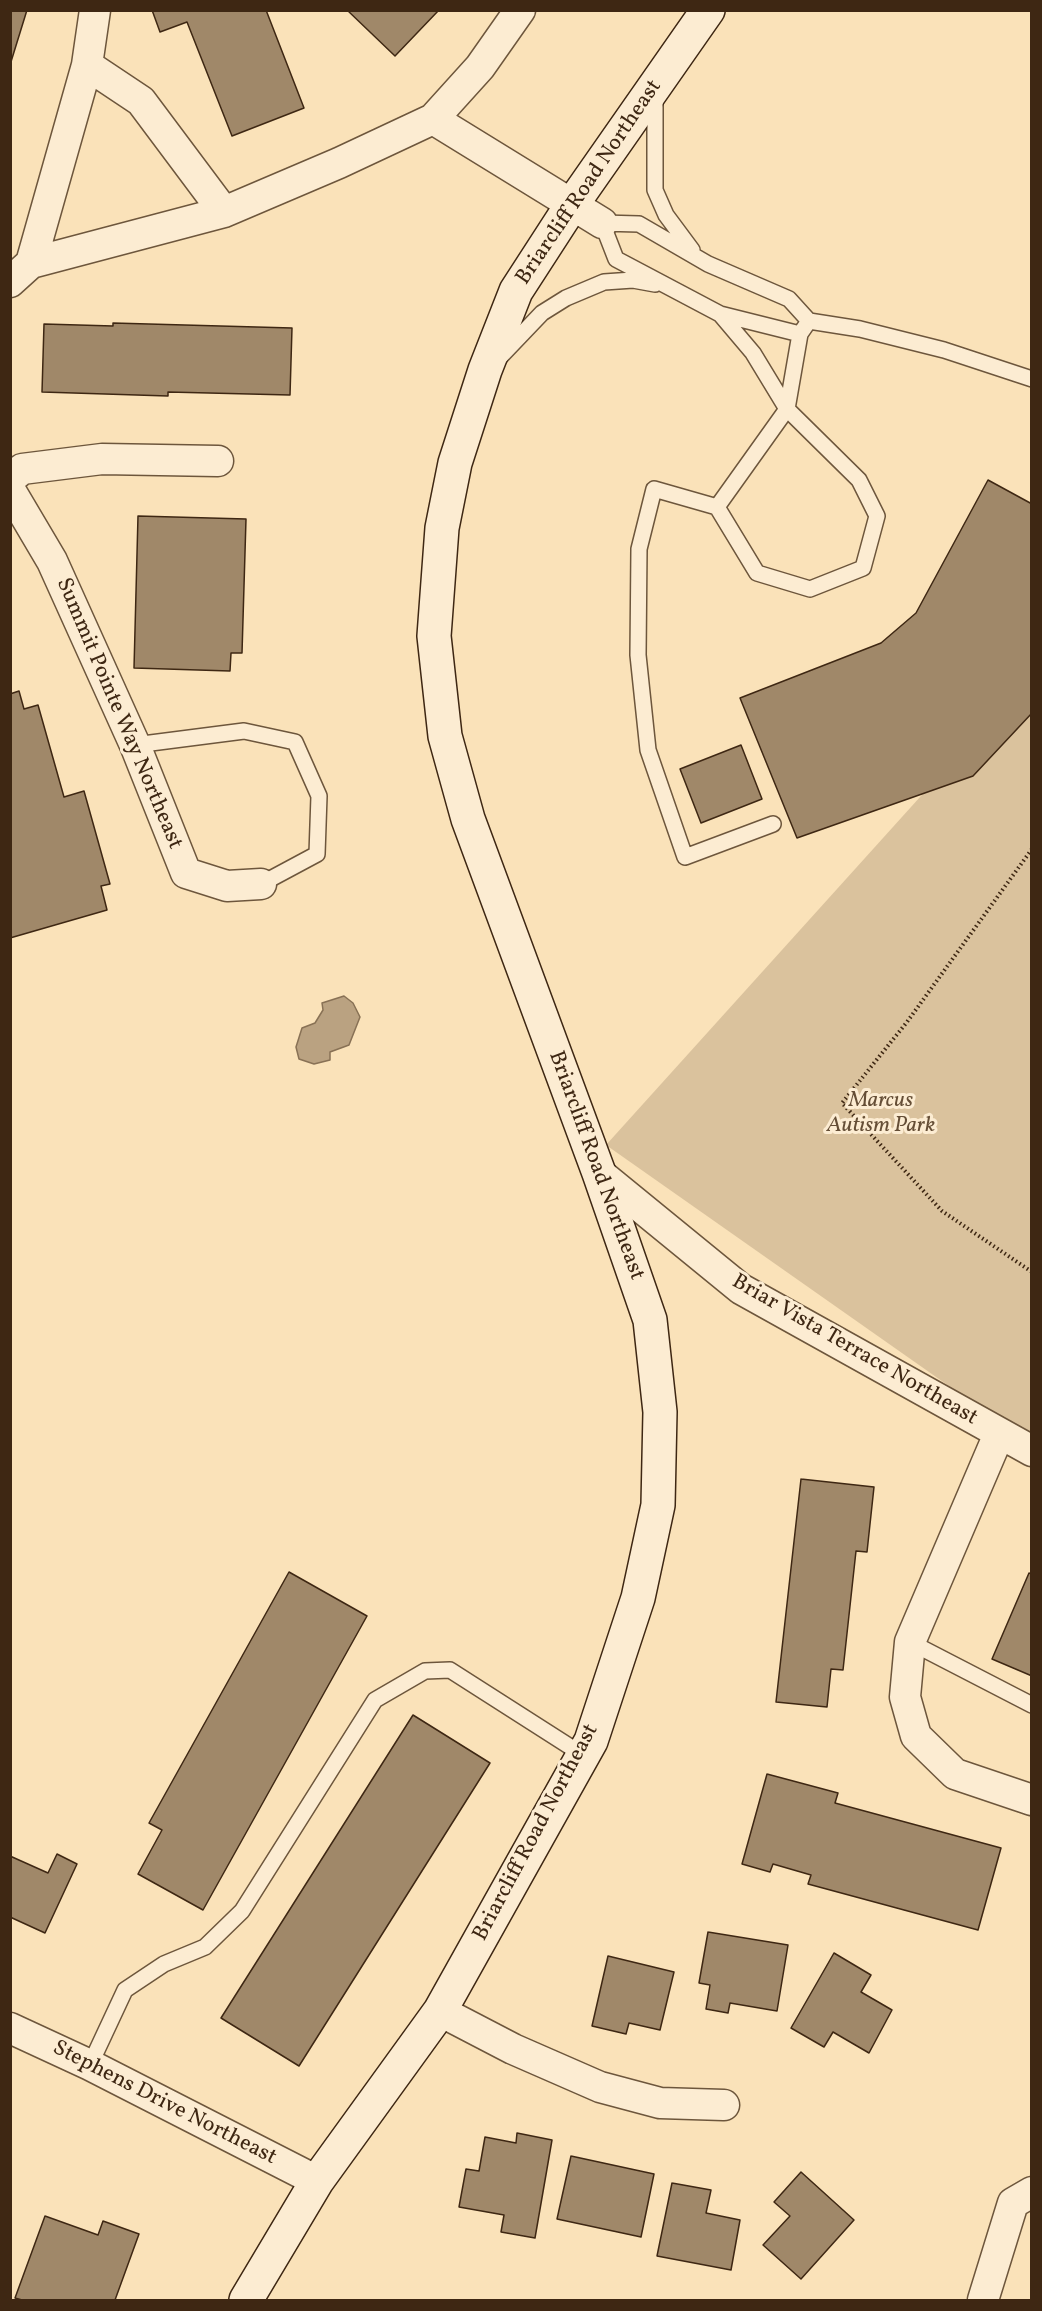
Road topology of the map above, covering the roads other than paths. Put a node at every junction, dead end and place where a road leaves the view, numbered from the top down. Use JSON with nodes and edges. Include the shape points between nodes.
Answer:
{"nodes":[{"id":1,"x":96,"y":10,"type":"edge"},
{"id":2,"x":520,"y":10,"type":"edge"},
{"id":3,"x":708,"y":10,"type":"edge"},
{"id":4,"x":87,"y":65,"type":"junction"},
{"id":5,"x":655,"y":85,"type":"junction"},
{"id":6,"x":433,"y":119,"type":"junction"},
{"id":7,"x":571,"y":206,"type":"junction"},
{"id":8,"x":224,"y":212,"type":"junction"},
{"id":9,"x":602,"y":223,"type":"junction"},
{"id":10,"x":700,"y":259,"type":"junction"},
{"id":11,"x":21,"y":272,"type":"edge"},
{"id":12,"x":667,"y":286,"type":"junction"},
{"id":13,"x":720,"y":314,"type":"junction"},
{"id":14,"x":804,"y":328,"type":"junction"},
{"id":15,"x":485,"y":370,"type":"junction"},
{"id":16,"x":1032,"y":379,"type":"edge"},
{"id":17,"x":787,"y":409,"type":"junction"},
{"id":18,"x":218,"y":461,"type":"dead end"},
{"id":19,"x":10,"y":479,"type":"edge"},
{"id":20,"x":10,"y":490,"type":"edge"},
{"id":21,"x":717,"y":507,"type":"junction"},
{"id":22,"x":135,"y":745,"type":"junction"},
{"id":23,"x":773,"y":824,"type":"dead end"},
{"id":24,"x":261,"y":884,"type":"joint"},
{"id":25,"x":599,"y":1173,"type":"junction"},
{"id":26,"x":999,"y":1434,"type":"junction"},
{"id":27,"x":1032,"y":1451,"type":"edge"},
{"id":28,"x":910,"y":1642,"type":"junction"},
{"id":29,"x":1032,"y":1705,"type":"edge"},
{"id":30,"x":583,"y":1755,"type":"junction"},
{"id":31,"x":1032,"y":1800,"type":"edge"},
{"id":32,"x":440,"y":2011,"type":"junction"},
{"id":33,"x":10,"y":2028,"type":"edge"},
{"id":34,"x":90,"y":2065,"type":"junction"},
{"id":35,"x":724,"y":2105,"type":"dead end"},
{"id":36,"x":317,"y":2181,"type":"junction"},
{"id":37,"x":1032,"y":2192,"type":"edge"},
{"id":38,"x":246,"y":2301,"type":"edge"},
{"id":39,"x":983,"y":2301,"type":"edge"}],
"edges":[{"from":1,"to":4,"type":"street"},
{"from":2,"to":6,"type":"street","via":[[480,67]]},
{"from":3,"to":5,"type":"main road","name":"Briarcliff Road Northeast"},
{"from":4,"to":8,"type":"street","via":[[141,101]]},
{"from":4,"to":11,"type":"street"},
{"from":5,"to":7,"type":"main road","name":"Briarcliff Road Northeast"},
{"from":5,"to":10,"type":"lane","via":[[655,190],[666,215]]},
{"from":6,"to":7,"type":"street"},
{"from":6,"to":8,"type":"street"},
{"from":7,"to":9,"type":"street"},
{"from":7,"to":15,"type":"main road","name":"Briarcliff Road Northeast","via":[[516,291]]},
{"from":8,"to":11,"type":"street"},
{"from":9,"to":10,"type":"lane","via":[[639,224]]},
{"from":9,"to":12,"type":"lane","via":[[616,259]]},
{"from":10,"to":14,"type":"lane","via":[[789,299]]},
{"from":12,"to":13,"type":"lane"},
{"from":12,"to":15,"type":"lane","via":[[633,280],[604,282],[566,298],[542,313]]},
{"from":13,"to":14,"type":"lane"},
{"from":13,"to":17,"type":"lane","via":[[753,353]]},
{"from":14,"to":16,"type":"lane","via":[[860,329],[944,350]]},
{"from":14,"to":17,"type":"lane"},
{"from":15,"to":25,"type":"main road","name":"Briarcliff Road Northeast","via":[[455,463],[442,528],[434,636],[445,736],[468,819]]},
{"from":17,"to":21,"type":"lane"},
{"from":17,"to":21,"type":"lane","via":[[860,480],[877,516],[863,568],[810,589],[757,573]]},
{"from":18,"to":19,"type":"street","via":[[102,459],[22,469]]},
{"from":20,"to":22,"type":"street","name":"Summit Pointe Way Northeast","via":[[52,561]]},
{"from":21,"to":23,"type":"lane","via":[[654,489],[639,549],[638,655],[648,750],[685,857]]},
{"from":22,"to":24,"type":"street","name":"Summit Pointe Way Northeast","via":[[186,873],[227,886]]},
{"from":22,"to":24,"type":"lane","via":[[244,731],[295,742],[319,796],[317,854]]},
{"from":25,"to":26,"type":"street","name":"Briar Vista Terrace Northeast","via":[[741,1289]]},
{"from":25,"to":30,"type":"main road","name":"Briarcliff Road Northeast","via":[[650,1320],[660,1412],[658,1505],[638,1598]]},
{"from":26,"to":27,"type":"street","name":"Briar Vista Terrace Northeast"},
{"from":26,"to":28,"type":"street"},
{"from":28,"to":29,"type":"lane"},
{"from":28,"to":31,"type":"street","via":[[905,1697],[916,1736],[955,1774]]},
{"from":30,"to":32,"type":"main road","name":"Briarcliff Road Northeast"},
{"from":30,"to":34,"type":"lane","via":[[450,1670],[425,1671],[375,1700],[242,1911],[205,1947],[164,1964],[125,1990]]},
{"from":32,"to":35,"type":"street","via":[[513,2049],[600,2087],[660,2103]]},
{"from":32,"to":36,"type":"main road","name":"Briarcliff Road Northeast"},
{"from":33,"to":34,"type":"street","name":"Stephens Drive Northeast"},
{"from":34,"to":36,"type":"street","name":"Stephens Drive Northeast"},
{"from":36,"to":38,"type":"main road","name":"Briarcliff Road Northeast"},
{"from":37,"to":39,"type":"street","via":[[1013,2204]]}]}
